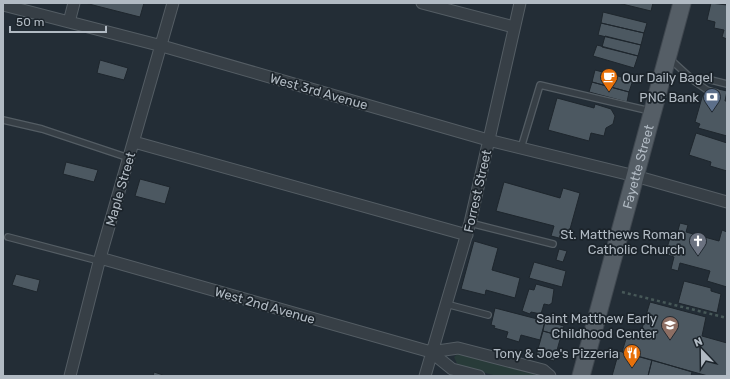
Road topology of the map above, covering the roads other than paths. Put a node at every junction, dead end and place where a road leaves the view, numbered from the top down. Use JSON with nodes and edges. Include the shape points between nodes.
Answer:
{"nodes":[{"id":1,"x":74,"y":3,"type":"edge"},
{"id":2,"x":173,"y":3,"type":"edge"},
{"id":3,"x":422,"y":3,"type":"edge"},
{"id":4,"x":520,"y":3,"type":"edge"},
{"id":5,"x":682,"y":3,"type":"edge"},
{"id":6,"x":3,"y":5,"type":"edge"},
{"id":7,"x":69,"y":22,"type":"junction"},
{"id":8,"x":514,"y":27,"type":"junction"},
{"id":9,"x":162,"y":46,"type":"junction"},
{"id":10,"x":667,"y":57,"type":"junction"},
{"id":11,"x":694,"y":81,"type":"junction"},
{"id":12,"x":727,"y":84,"type":"edge"},
{"id":13,"x":717,"y":93,"type":"dead end"},
{"id":14,"x":653,"y":112,"type":"junction"},
{"id":15,"x":3,"y":120,"type":"edge"},
{"id":16,"x":488,"y":140,"type":"junction"},
{"id":17,"x":134,"y":142,"type":"junction"},
{"id":18,"x":522,"y":148,"type":"junction"},
{"id":19,"x":129,"y":158,"type":"junction"},
{"id":20,"x":635,"y":176,"type":"junction"},
{"id":21,"x":727,"y":202,"type":"edge"},
{"id":22,"x":470,"y":223,"type":"junction"},
{"id":23,"x":466,"y":235,"type":"junction"},
{"id":24,"x":8,"y":237,"type":"dead end"},
{"id":25,"x":553,"y":244,"type":"dead end"},
{"id":26,"x":100,"y":260,"type":"junction"},
{"id":27,"x":446,"y":304,"type":"junction"},
{"id":28,"x":488,"y":315,"type":"dead end"},
{"id":29,"x":431,"y":352,"type":"junction"},
{"id":30,"x":70,"y":376,"type":"edge"},
{"id":31,"x":425,"y":376,"type":"edge"},
{"id":32,"x":479,"y":376,"type":"edge"},
{"id":33,"x":550,"y":376,"type":"edge"},
{"id":34,"x":581,"y":376,"type":"edge"}],
"edges":[{"from":1,"to":7,"type":"street"},
{"from":2,"to":9,"type":"street","name":"Maple Street"},
{"from":3,"to":8,"type":"street"},
{"from":4,"to":8,"type":"street","name":"Forrest Street"},
{"from":5,"to":10,"type":"main road","name":"Fayette Street"},
{"from":6,"to":7,"type":"street","name":"West 3rd Avenue"},
{"from":7,"to":9,"type":"street","name":"West 3rd Avenue"},
{"from":8,"to":16,"type":"street","name":"Forrest Street"},
{"from":9,"to":16,"type":"street","name":"West 3rd Avenue"},
{"from":9,"to":17,"type":"street","name":"Maple Street"},
{"from":10,"to":11,"type":"lane"},
{"from":10,"to":14,"type":"main road","name":"Fayette Street"},
{"from":11,"to":12,"type":"lane","via":[[707,79]]},
{"from":11,"to":13,"type":"lane"},
{"from":14,"to":18,"type":"lane","via":[[540,85]]},
{"from":14,"to":20,"type":"main road","name":"Fayette Street"},
{"from":15,"to":19,"type":"lane","via":[[42,129]]},
{"from":16,"to":18,"type":"street","name":"West 3rd Avenue"},
{"from":16,"to":22,"type":"street","name":"Forrest Street"},
{"from":17,"to":19,"type":"street","name":"Maple Street"},
{"from":17,"to":23,"type":"street"},
{"from":18,"to":20,"type":"street","name":"West 3rd Avenue"},
{"from":19,"to":26,"type":"street","name":"Maple Street"},
{"from":20,"to":21,"type":"street","name":"West 3rd Avenue"},
{"from":20,"to":34,"type":"main road","name":"Fayette Street"},
{"from":22,"to":23,"type":"street","name":"Forrest Street"},
{"from":22,"to":25,"type":"lane"},
{"from":23,"to":27,"type":"street","name":"Forrest Street"},
{"from":24,"to":26,"type":"lane"},
{"from":26,"to":29,"type":"street","name":"West 2nd Avenue"},
{"from":26,"to":30,"type":"street","name":"Maple Street"},
{"from":27,"to":28,"type":"lane"},
{"from":27,"to":29,"type":"street","name":"Forrest Street"},
{"from":29,"to":31,"type":"street","name":"Forrest Street"},
{"from":29,"to":32,"type":"street","name":"West 2nd Avenue","via":[[452,369]]},
{"from":29,"to":33,"type":"street","name":"West 2nd Avenue","via":[[458,348],[543,370]]}]}
